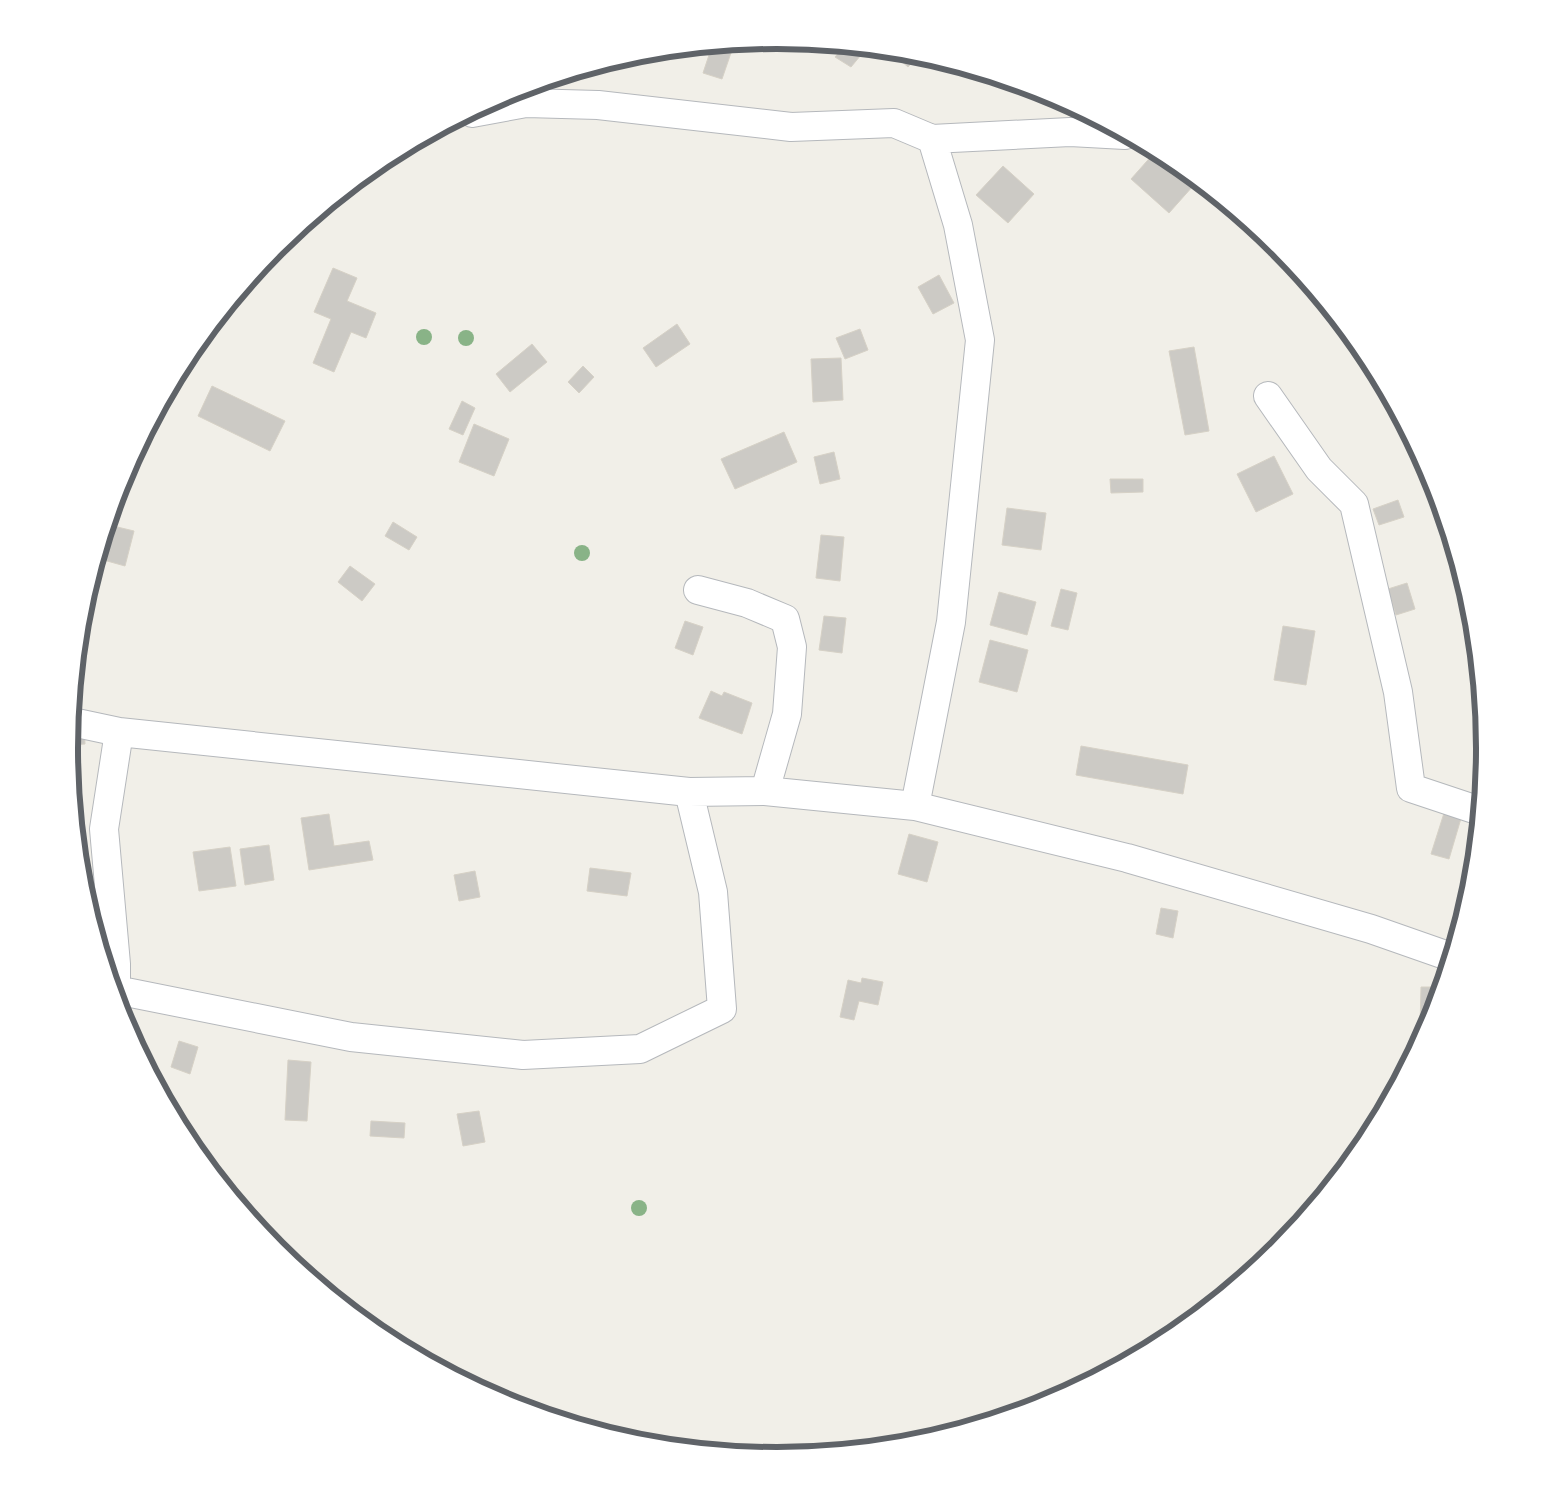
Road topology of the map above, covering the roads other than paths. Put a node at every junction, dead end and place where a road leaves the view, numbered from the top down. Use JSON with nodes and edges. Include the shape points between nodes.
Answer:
{"nodes":[{"id":1,"x":501,"y":106,"type":"edge"},
{"id":2,"x":1112,"y":134,"type":"edge"},
{"id":3,"x":932,"y":139,"type":"junction"},
{"id":4,"x":1268,"y":396,"type":"dead end"},
{"id":5,"x":698,"y":590,"type":"dead end"},
{"id":6,"x":79,"y":723,"type":"edge"},
{"id":7,"x":119,"y":732,"type":"junction"},
{"id":8,"x":765,"y":790,"type":"junction"},
{"id":9,"x":689,"y":792,"type":"junction"},
{"id":10,"x":915,"y":806,"type":"junction"},
{"id":11,"x":1474,"y":809,"type":"edge"},
{"id":12,"x":1446,"y":954,"type":"edge"},
{"id":13,"x":116,"y":976,"type":"edge"},
{"id":14,"x":122,"y":991,"type":"edge"}],
"edges":[{"from":1,"to":3,"type":"street","via":[[526,103],[598,105],[791,128],[894,123]]},
{"from":2,"to":3,"type":"street","via":[[1070,132]]},
{"from":3,"to":10,"type":"street","via":[[958,224],[980,340],[951,622]]},
{"from":4,"to":11,"type":"street","via":[[1319,469],[1354,504],[1398,692],[1411,788]]},
{"from":5,"to":8,"type":"street","via":[[786,619],[792,647],[787,714]]},
{"from":6,"to":7,"type":"street"},
{"from":7,"to":9,"type":"street"},
{"from":7,"to":13,"type":"street","via":[[104,830]]},
{"from":8,"to":9,"type":"street"},
{"from":8,"to":10,"type":"street"},
{"from":9,"to":14,"type":"street","via":[[714,892],[722,1009],[640,1049],[523,1055],[350,1037]]},
{"from":10,"to":12,"type":"street","via":[[1126,858],[1371,929]]}]}
